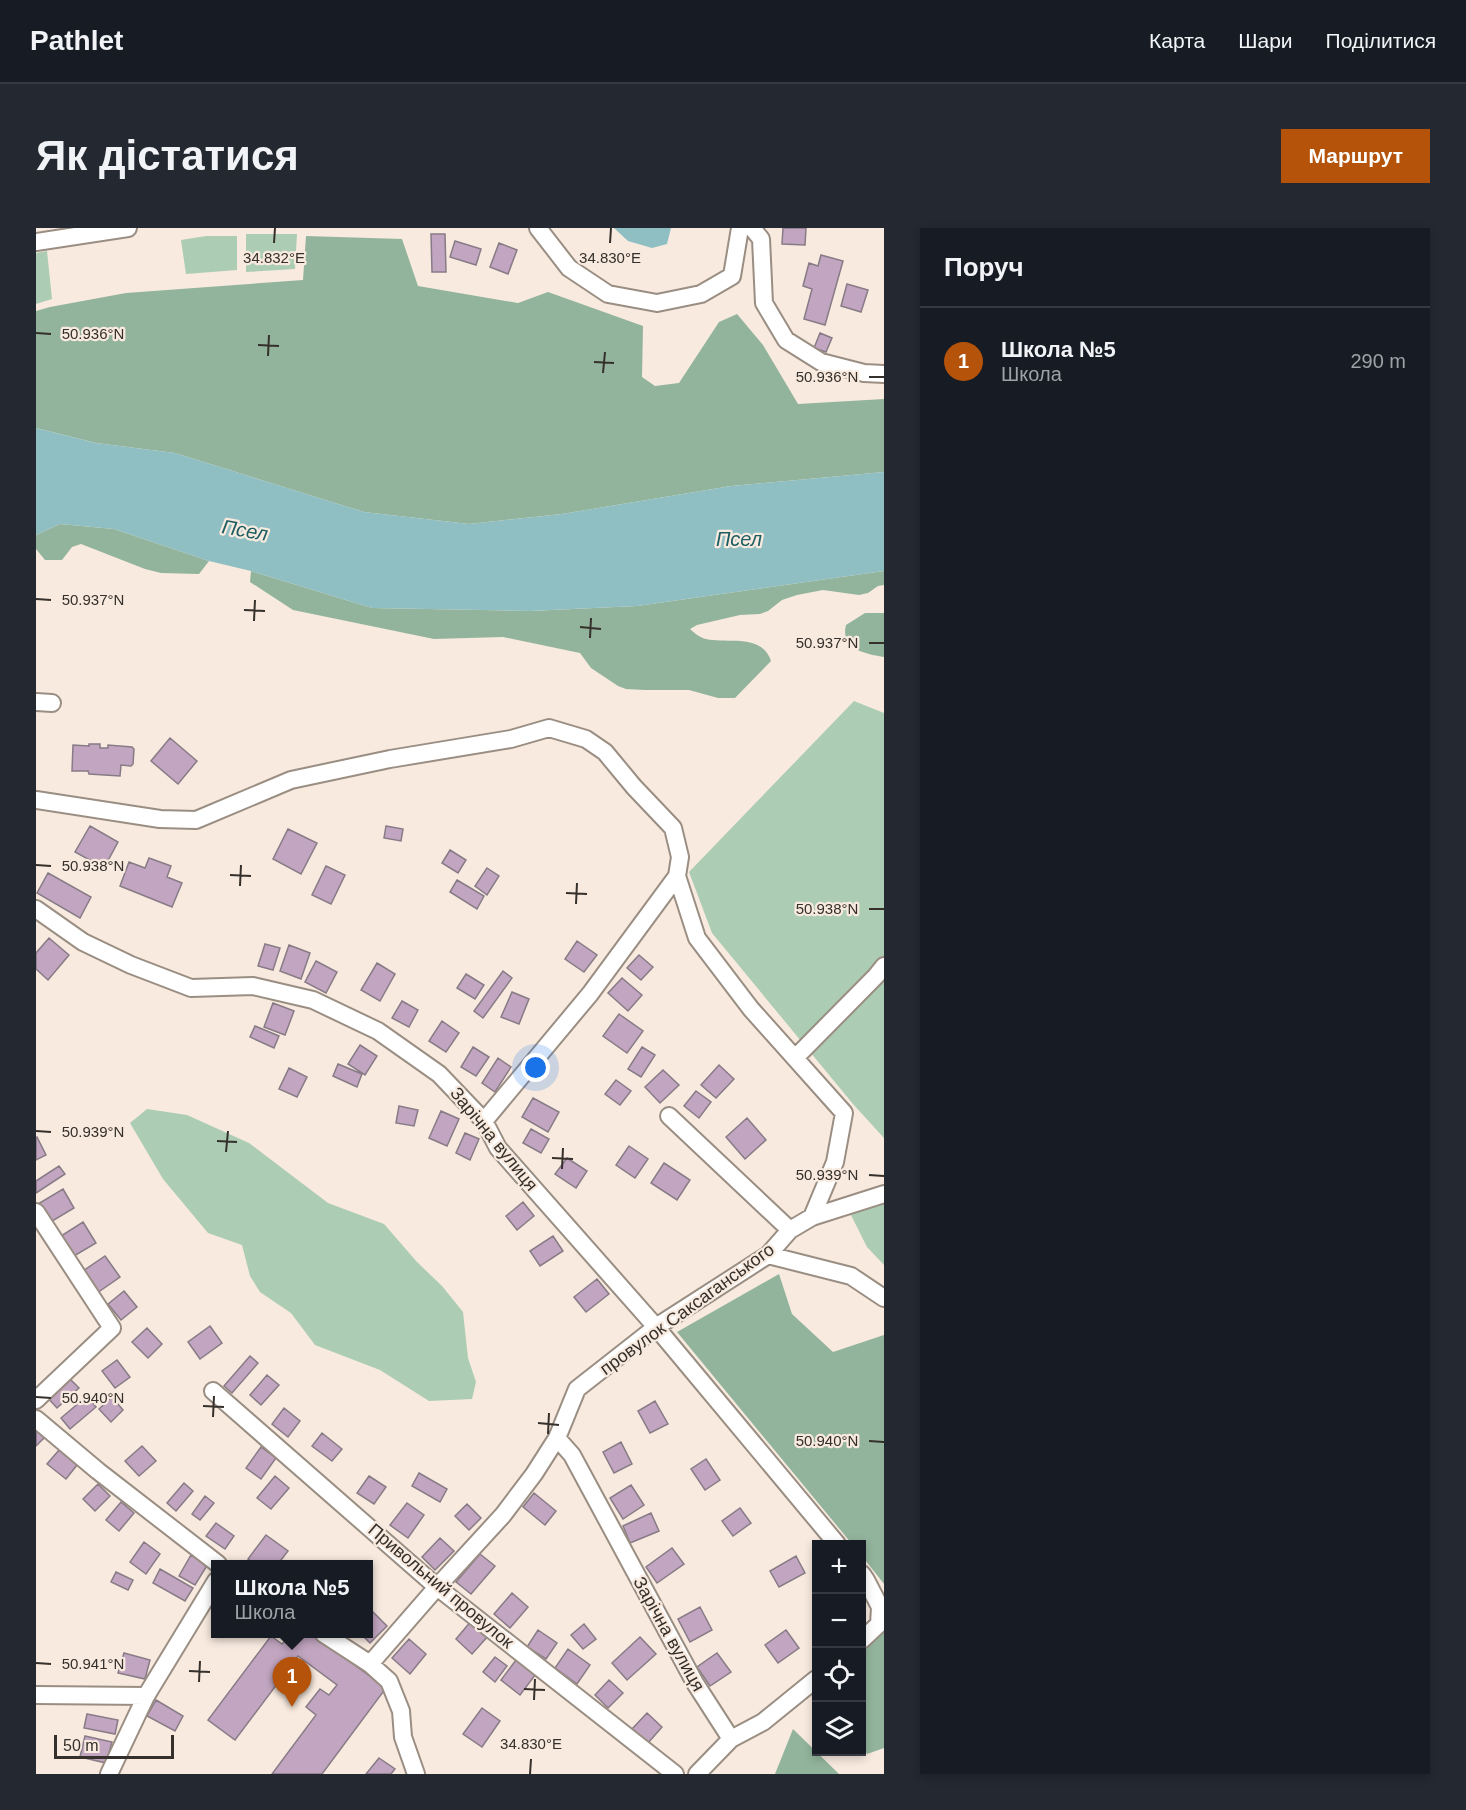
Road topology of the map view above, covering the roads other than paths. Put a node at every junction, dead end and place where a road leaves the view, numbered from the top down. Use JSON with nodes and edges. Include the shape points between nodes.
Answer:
{"nodes":[{"id":1,"x":128,"y":228,"type":"edge"},
{"id":2,"x":538,"y":228,"type":"edge"},
{"id":3,"x":740,"y":228,"type":"edge"},
{"id":4,"x":752,"y":228,"type":"edge"},
{"id":5,"x":36,"y":242,"type":"edge"},
{"id":6,"x":884,"y":374,"type":"edge"},
{"id":7,"x":36,"y":800,"type":"edge"},
{"id":8,"x":677,"y":876,"type":"junction"},
{"id":9,"x":36,"y":909,"type":"edge"},
{"id":10,"x":884,"y":966,"type":"edge"},
{"id":11,"x":795,"y":1058,"type":"junction"},
{"id":12,"x":669,"y":1116,"type":"dead end"},
{"id":13,"x":484,"y":1121,"type":"junction"},
{"id":14,"x":884,"y":1194,"type":"edge"},
{"id":15,"x":36,"y":1212,"type":"edge"},
{"id":16,"x":812,"y":1217,"type":"junction"},
{"id":17,"x":790,"y":1230,"type":"junction"},
{"id":18,"x":768,"y":1255,"type":"junction"},
{"id":19,"x":884,"y":1298,"type":"edge"},
{"id":20,"x":656,"y":1327,"type":"junction"},
{"id":21,"x":213,"y":1391,"type":"dead end"},
{"id":22,"x":36,"y":1400,"type":"edge"},
{"id":23,"x":36,"y":1419,"type":"edge"},
{"id":24,"x":557,"y":1438,"type":"junction"},
{"id":25,"x":833,"y":1540,"type":"edge"},
{"id":26,"x":213,"y":1560,"type":"edge"},
{"id":27,"x":866,"y":1579,"type":"edge"},
{"id":28,"x":437,"y":1587,"type":"junction"},
{"id":29,"x":211,"y":1589,"type":"edge"},
{"id":30,"x":882,"y":1607,"type":"edge"},
{"id":31,"x":866,"y":1636,"type":"edge"},
{"id":32,"x":330,"y":1638,"type":"edge"},
{"id":33,"x":370,"y":1664,"type":"junction"},
{"id":34,"x":812,"y":1682,"type":"edge"},
{"id":35,"x":36,"y":1695,"type":"edge"},
{"id":36,"x":146,"y":1696,"type":"junction"},
{"id":37,"x":731,"y":1739,"type":"junction"},
{"id":38,"x":109,"y":1774,"type":"edge"},
{"id":39,"x":416,"y":1774,"type":"edge"},
{"id":40,"x":675,"y":1774,"type":"edge"},
{"id":41,"x":698,"y":1774,"type":"edge"}],
"edges":[{"from":1,"to":5,"type":"street"},
{"from":2,"to":3,"type":"street","via":[[569,268],[608,294],[657,303],[701,294],[732,276]]},
{"from":4,"to":6,"type":"street","via":[[761,239],[764,303],[786,340],[820,362]]},
{"from":7,"to":8,"type":"street","via":[[160,819],[196,820],[291,780],[511,739],[549,728],[586,739],[605,752],[673,828],[680,857]]},
{"from":8,"to":11,"type":"street","via":[[697,938],[751,1009]]},
{"from":8,"to":13,"type":"street","via":[[590,994]]},
{"from":9,"to":13,"type":"street","name":"Зарічна вулиця","via":[[83,942],[191,988],[253,986],[313,1000],[378,1031],[439,1074]]},
{"from":10,"to":11,"type":"street"},
{"from":11,"to":16,"type":"street","via":[[844,1113],[835,1162]]},
{"from":12,"to":17,"type":"street"},
{"from":13,"to":20,"type":"street","name":"Зарічна вулиця","via":[[498,1148]]},
{"from":14,"to":16,"type":"street","name":"провулок Саксаганського"},
{"from":15,"to":22,"type":"street","via":[[112,1328]]},
{"from":16,"to":17,"type":"street","name":"провулок Саксаганського"},
{"from":17,"to":18,"type":"street","name":"провулок Саксаганського"},
{"from":18,"to":19,"type":"street","via":[[851,1276]]},
{"from":18,"to":20,"type":"street","name":"провулок Саксаганського"},
{"from":20,"to":24,"type":"street","name":"провулок Саксаганського","via":[[577,1389]]},
{"from":20,"to":25,"type":"street","name":"Зарічна вулиця"},
{"from":21,"to":28,"type":"street","name":"Привольний провулок"},
{"from":23,"to":26,"type":"street"},
{"from":24,"to":28,"type":"street","name":"провулок Саксаганського","via":[[503,1515]]},
{"from":24,"to":37,"type":"street","name":"Зарічна вулиця","via":[[572,1455],[695,1683]]},
{"from":27,"to":30,"type":"street"},
{"from":28,"to":33,"type":"street","name":"провулок Саксаганського"},
{"from":28,"to":40,"type":"street","name":"Привольний провулок"},
{"from":29,"to":36,"type":"street"},
{"from":30,"to":31,"type":"street","via":[[879,1624]]},
{"from":32,"to":33,"type":"street"},
{"from":33,"to":39,"type":"street","via":[[389,1681],[401,1710],[403,1737]]},
{"from":34,"to":37,"type":"street","via":[[763,1722]]},
{"from":35,"to":36,"type":"street"},
{"from":36,"to":38,"type":"street"},
{"from":37,"to":41,"type":"street"}]}
